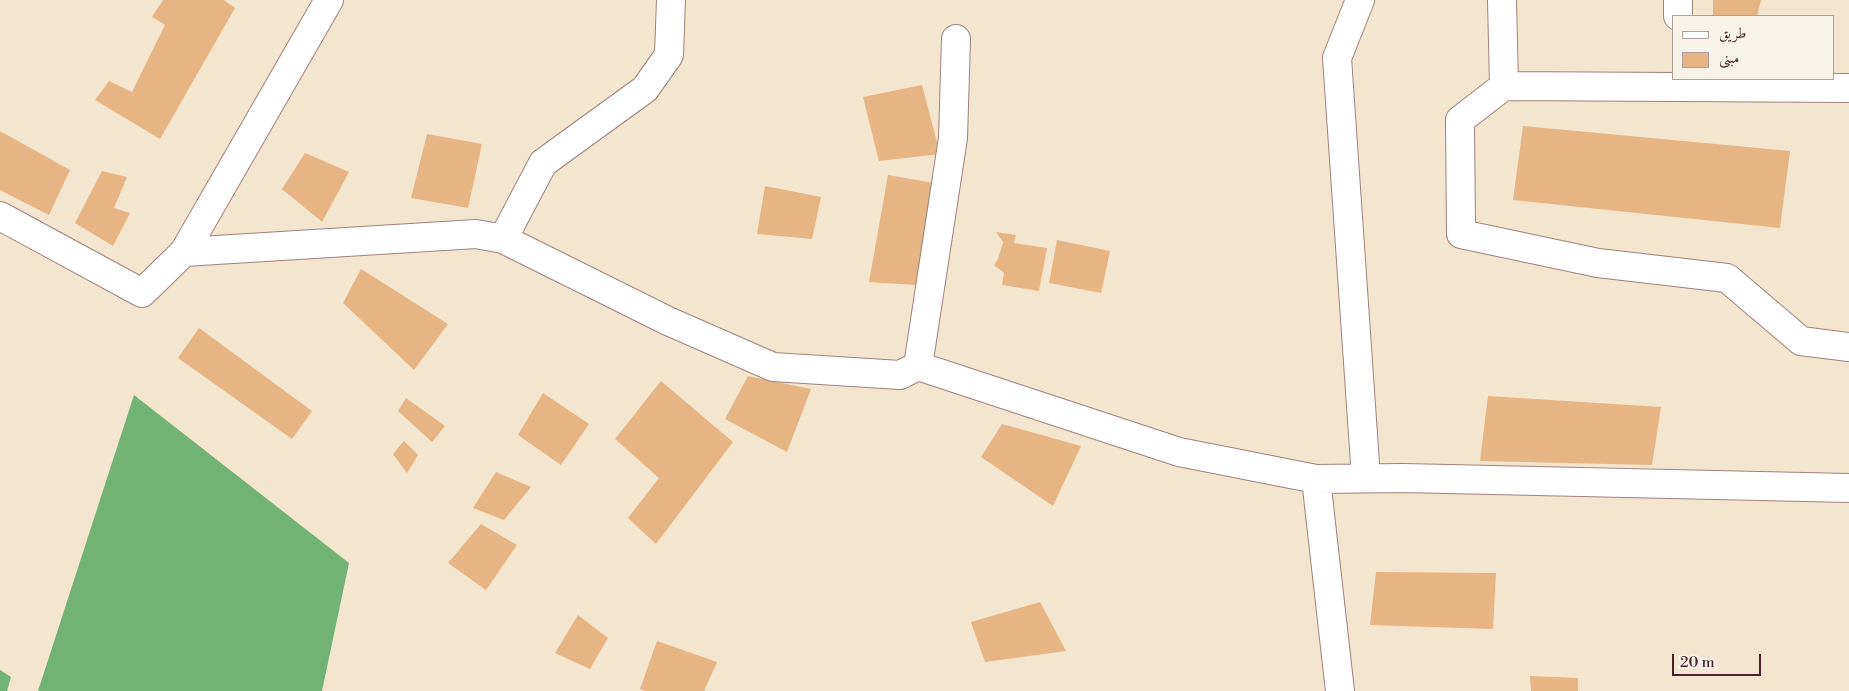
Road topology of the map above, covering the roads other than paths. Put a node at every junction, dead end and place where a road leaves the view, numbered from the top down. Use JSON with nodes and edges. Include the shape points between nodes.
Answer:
{"nodes":[{"id":1,"x":329,"y":0,"type":"edge"},
{"id":2,"x":671,"y":0,"type":"edge"},
{"id":3,"x":1360,"y":0,"type":"edge"},
{"id":4,"x":1502,"y":0,"type":"edge"},
{"id":5,"x":1678,"y":0,"type":"edge"},
{"id":6,"x":1678,"y":15,"type":"edge"},
{"id":7,"x":956,"y":39,"type":"dead end"},
{"id":8,"x":1680,"y":83,"type":"edge"},
{"id":9,"x":1504,"y":86,"type":"junction"},
{"id":10,"x":1849,"y":88,"type":"edge"},
{"id":11,"x":0,"y":216,"type":"edge"},
{"id":12,"x":503,"y":239,"type":"junction"},
{"id":13,"x":184,"y":252,"type":"junction"},
{"id":14,"x":1849,"y":348,"type":"edge"},
{"id":15,"x":918,"y":366,"type":"junction"},
{"id":16,"x":1366,"y":478,"type":"junction"},
{"id":17,"x":1316,"y":479,"type":"junction"},
{"id":18,"x":1849,"y":488,"type":"edge"},
{"id":19,"x":1340,"y":691,"type":"edge"}],
"edges":[{"from":1,"to":13,"type":"street"},
{"from":2,"to":12,"type":"street","via":[[669,55],[645,89],[542,163]]},
{"from":3,"to":16,"type":"street","via":[[1338,58]]},
{"from":4,"to":9,"type":"street"},
{"from":5,"to":6,"type":"street"},
{"from":7,"to":15,"type":"street","via":[[953,138]]},
{"from":8,"to":9,"type":"street"},
{"from":8,"to":10,"type":"street"},
{"from":9,"to":14,"type":"street","via":[[1460,120],[1461,234],[1598,263],[1728,278],[1801,341]]},
{"from":11,"to":13,"type":"street","via":[[142,293]]},
{"from":12,"to":13,"type":"street","via":[[476,234]]},
{"from":12,"to":15,"type":"street","via":[[668,321],[773,367],[900,375]]},
{"from":15,"to":17,"type":"street","via":[[1180,452]]},
{"from":16,"to":17,"type":"street"},
{"from":16,"to":18,"type":"street"},
{"from":17,"to":19,"type":"street"}]}
